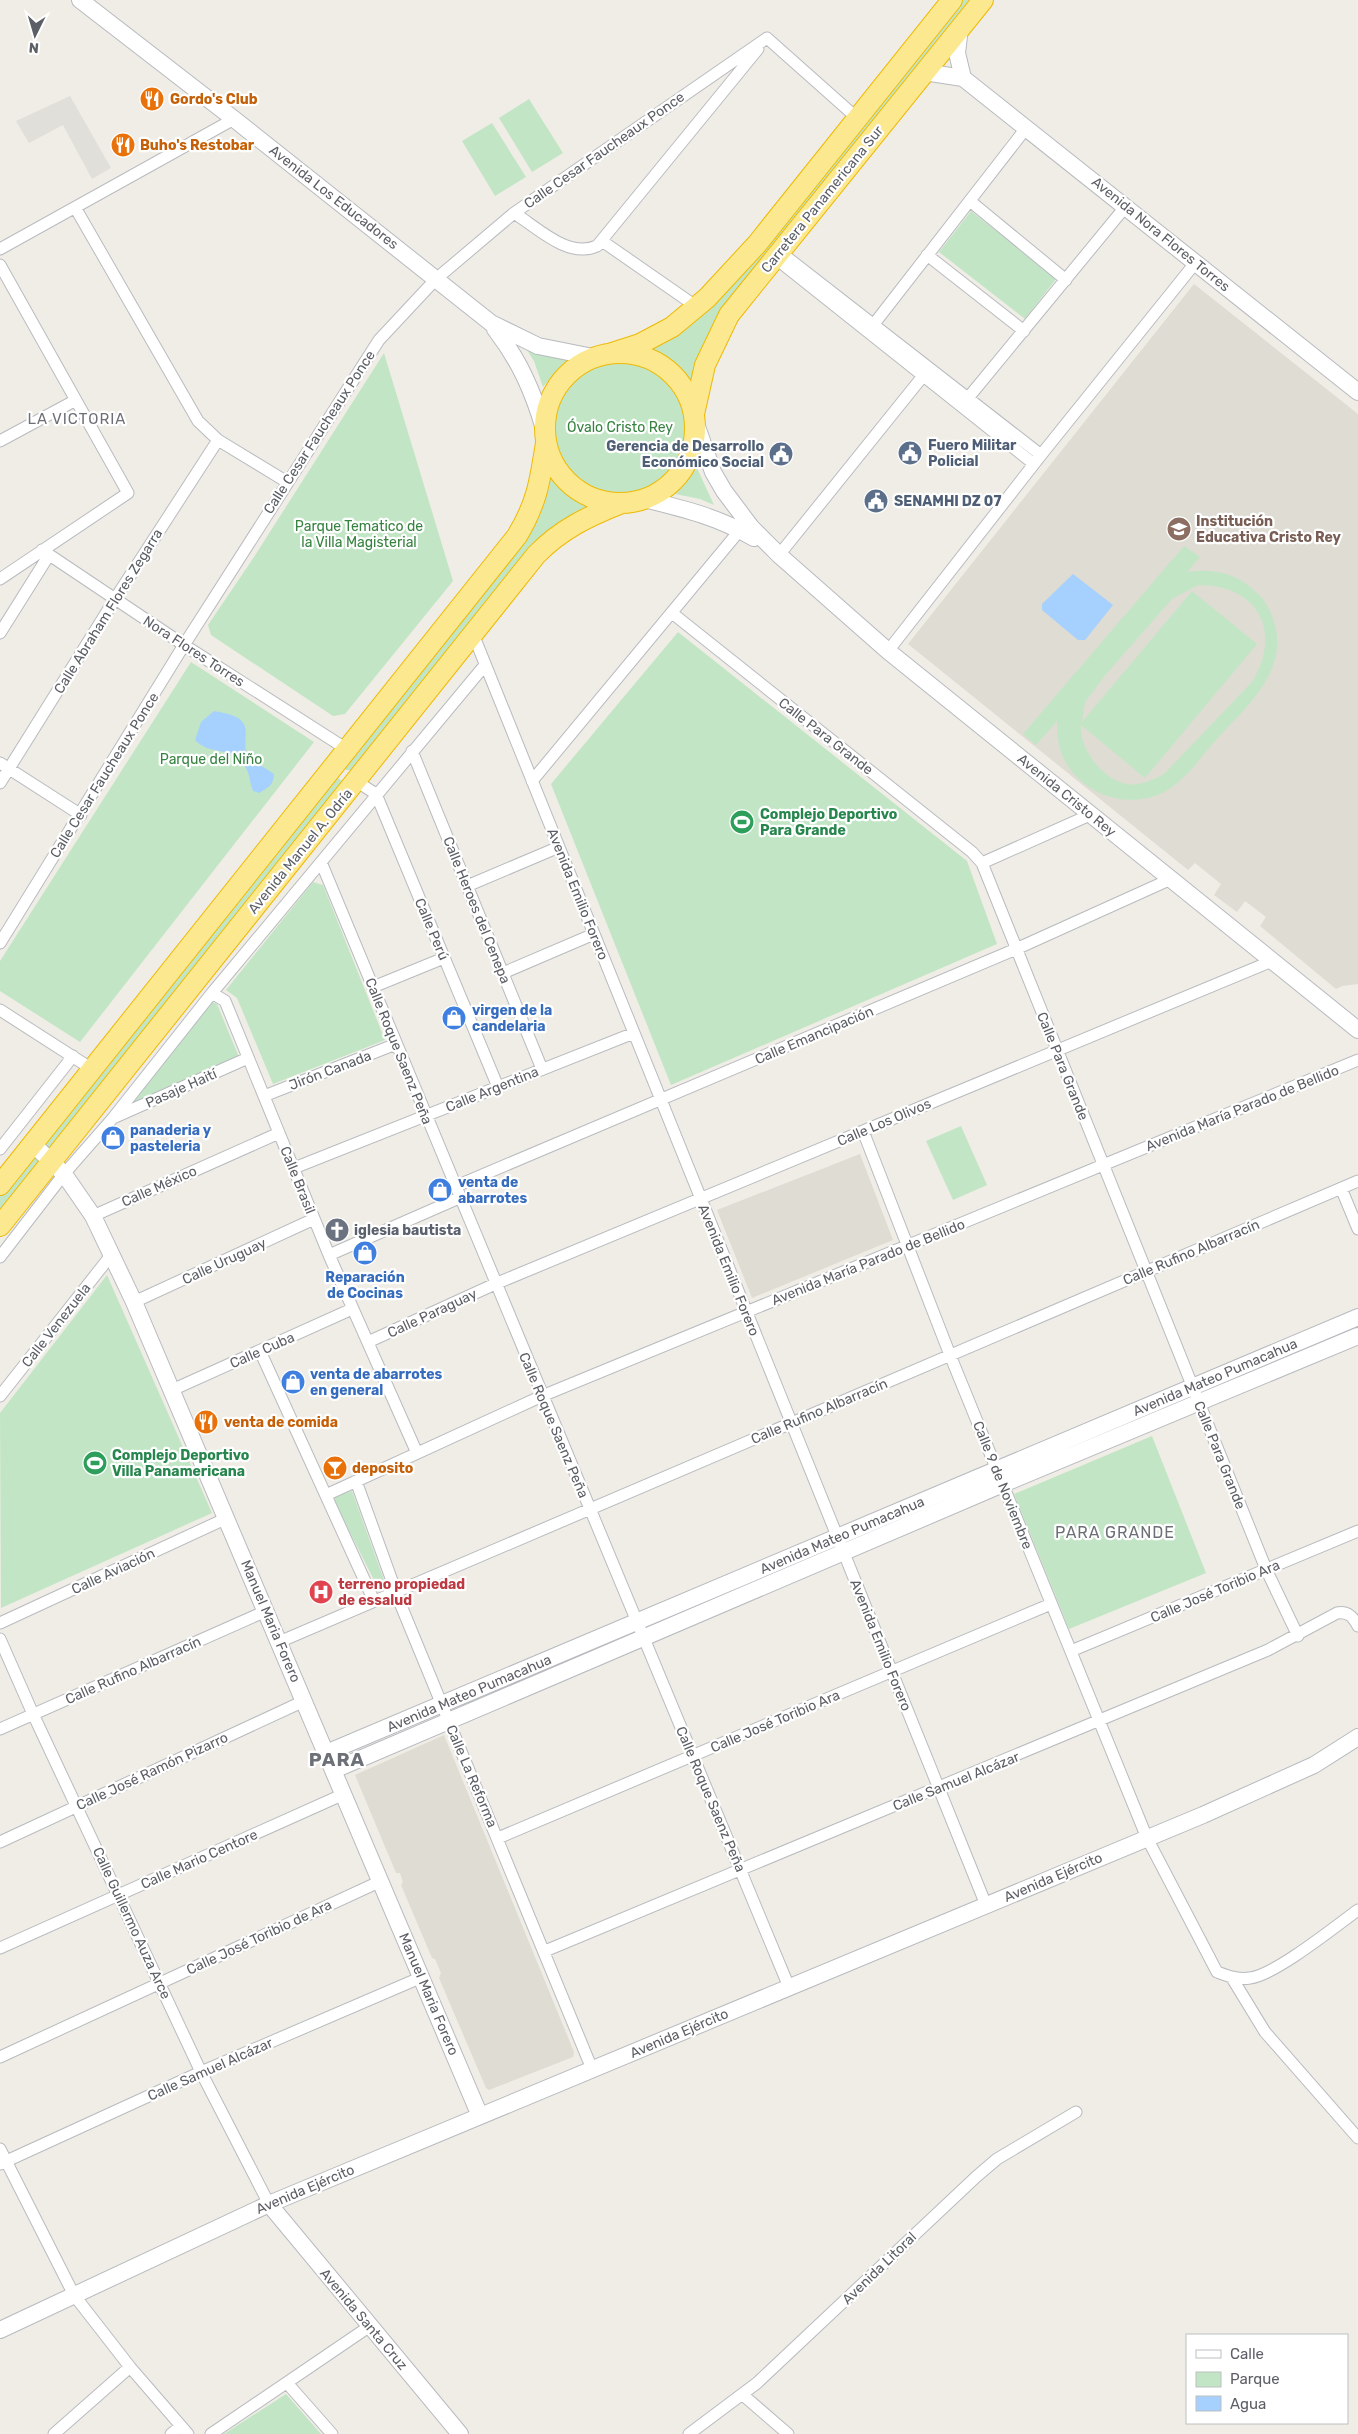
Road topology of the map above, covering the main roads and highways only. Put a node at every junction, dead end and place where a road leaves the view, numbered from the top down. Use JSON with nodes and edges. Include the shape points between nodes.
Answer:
{"nodes":[{"id":1,"x":952,"y":0,"type":"edge"},
{"id":2,"x":983,"y":0,"type":"edge"},
{"id":3,"x":612,"y":353,"type":"junction"},
{"id":4,"x":695,"y":418,"type":"junction"},
{"id":5,"x":545,"y":436,"type":"junction"},
{"id":6,"x":622,"y":503,"type":"junction"},
{"id":7,"x":335,"y":766,"type":"junction"},
{"id":8,"x":356,"y":781,"type":"junction"},
{"id":9,"x":0,"y":1185,"type":"edge"},
{"id":10,"x":0,"y":1226,"type":"edge"}],
"edges":[{"from":1,"to":3,"type":"highway","name":"Carretera Panamericana Sur","via":[[757,244],[697,307],[672,327],[640,344]]},
{"from":2,"to":4,"type":"highway","name":"Carretera Panamericana Sur","via":[[730,315],[704,365]]},
{"from":3,"to":4,"type":"highway","via":[[637,354],[660,364],[679,381]]},
{"from":3,"to":5,"type":"highway","via":[[581,363],[561,380],[548,403]]},
{"from":4,"to":6,"type":"highway","via":[[693,446],[683,469],[672,482],[644,499]]},
{"from":5,"to":6,"type":"highway","via":[[555,467],[573,486],[596,499]]},
{"from":5,"to":7,"type":"highway","name":"Avenida Manuel A. Odría","via":[[537,495],[530,514]]},
{"from":6,"to":8,"type":"highway","name":"Avenida Manuel A. Odría","via":[[577,522],[554,537],[536,555]]},
{"from":7,"to":8,"type":"highway"},
{"from":7,"to":9,"type":"highway","name":"Avenida Manuel A. Odría"},
{"from":8,"to":10,"type":"highway","name":"Avenida Manuel A. Odría","via":[[58,1167]]}]}
